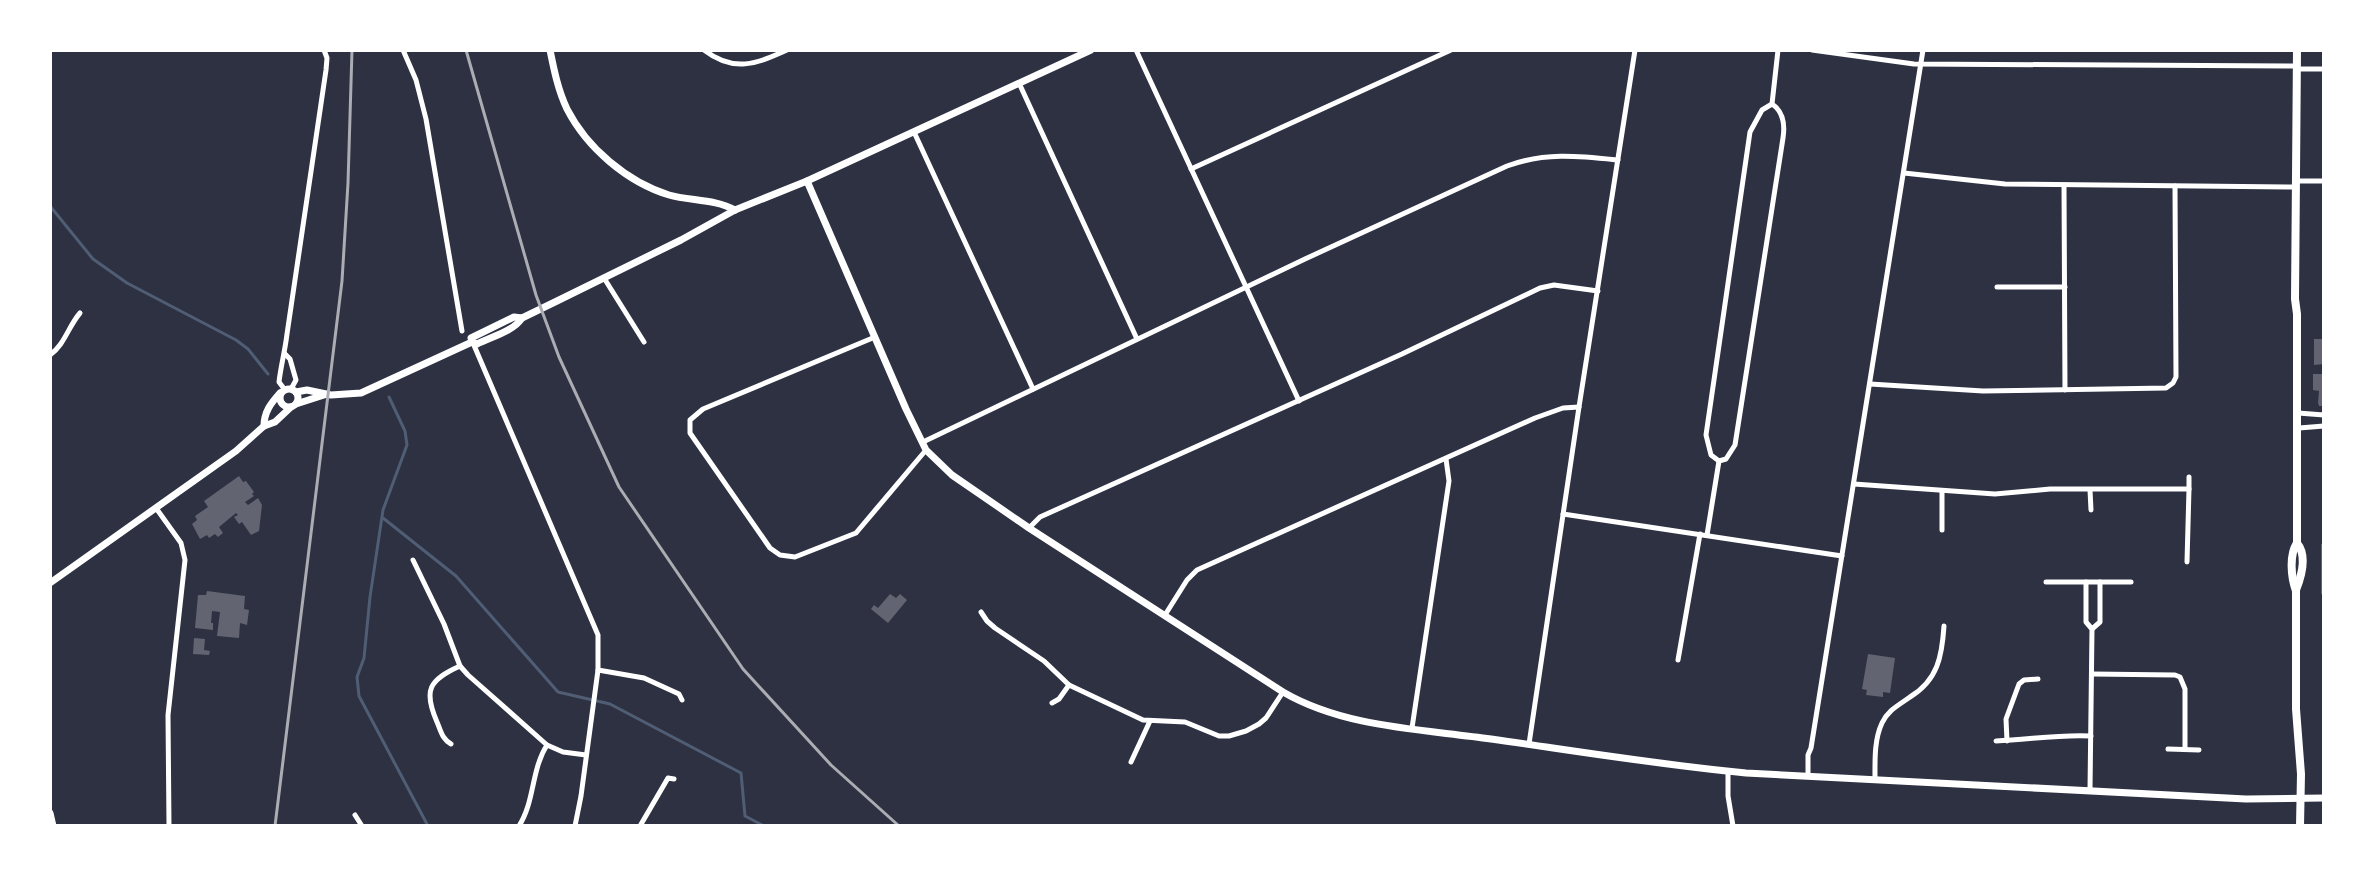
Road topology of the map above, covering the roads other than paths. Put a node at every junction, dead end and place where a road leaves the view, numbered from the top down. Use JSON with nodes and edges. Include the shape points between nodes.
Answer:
{"nodes":[{"id":1,"x":325,"y":50,"type":"edge"},
{"id":2,"x":403,"y":50,"type":"edge"},
{"id":3,"x":550,"y":50,"type":"edge"},
{"id":4,"x":704,"y":50,"type":"edge"},
{"id":5,"x":787,"y":50,"type":"edge"},
{"id":6,"x":1091,"y":50,"type":"edge"},
{"id":7,"x":1136,"y":50,"type":"edge"},
{"id":8,"x":1451,"y":50,"type":"edge"},
{"id":9,"x":1635,"y":50,"type":"edge"},
{"id":10,"x":1778,"y":50,"type":"edge"},
{"id":11,"x":1812,"y":50,"type":"edge"},
{"id":12,"x":1923,"y":50,"type":"edge"},
{"id":13,"x":2297,"y":50,"type":"edge"},
{"id":14,"x":1921,"y":64,"type":"junction"},
{"id":15,"x":2297,"y":67,"type":"junction"},
{"id":16,"x":2324,"y":69,"type":"edge"},
{"id":17,"x":1019,"y":83,"type":"junction"},
{"id":18,"x":1772,"y":104,"type":"junction"},
{"id":19,"x":914,"y":132,"type":"junction"},
{"id":20,"x":1618,"y":160,"type":"junction"},
{"id":21,"x":1191,"y":169,"type":"junction"},
{"id":22,"x":1904,"y":173,"type":"junction"},
{"id":23,"x":807,"y":181,"type":"junction"},
{"id":24,"x":2324,"y":181,"type":"edge"},
{"id":25,"x":2297,"y":184,"type":"junction"},
{"id":26,"x":2064,"y":185,"type":"junction"},
{"id":27,"x":2175,"y":186,"type":"junction"},
{"id":28,"x":735,"y":210,"type":"junction"},
{"id":29,"x":604,"y":278,"type":"junction"},
{"id":30,"x":1246,"y":287,"type":"junction"},
{"id":31,"x":1997,"y":287,"type":"dead end"},
{"id":32,"x":2065,"y":287,"type":"junction"},
{"id":33,"x":1598,"y":291,"type":"junction"},
{"id":34,"x":80,"y":313,"type":"dead end"},
{"id":35,"x":462,"y":331,"type":"dead end"},
{"id":36,"x":875,"y":337,"type":"junction"},
{"id":37,"x":1137,"y":339,"type":"junction"},
{"id":38,"x":472,"y":342,"type":"junction"},
{"id":39,"x":644,"y":342,"type":"dead end"},
{"id":40,"x":285,"y":354,"type":"junction"},
{"id":41,"x":50,"y":355,"type":"edge"},
{"id":42,"x":1870,"y":384,"type":"junction"},
{"id":43,"x":1033,"y":389,"type":"junction"},
{"id":44,"x":2065,"y":390,"type":"junction"},
{"id":45,"x":288,"y":391,"type":"junction"},
{"id":46,"x":324,"y":395,"type":"junction"},
{"id":47,"x":1299,"y":401,"type":"junction"},
{"id":48,"x":294,"y":405,"type":"junction"},
{"id":49,"x":1579,"y":407,"type":"junction"},
{"id":50,"x":2298,"y":413,"type":"junction"},
{"id":51,"x":2324,"y":415,"type":"edge"},
{"id":52,"x":264,"y":426,"type":"junction"},
{"id":53,"x":2324,"y":426,"type":"edge"},
{"id":54,"x":2299,"y":428,"type":"junction"},
{"id":55,"x":924,"y":446,"type":"junction"},
{"id":56,"x":1446,"y":459,"type":"junction"},
{"id":57,"x":1719,"y":461,"type":"junction"},
{"id":58,"x":2189,"y":477,"type":"dead end"},
{"id":59,"x":1854,"y":484,"type":"junction"},
{"id":60,"x":2189,"y":489,"type":"junction"},
{"id":61,"x":2090,"y":490,"type":"junction"},
{"id":62,"x":1942,"y":491,"type":"junction"},
{"id":63,"x":156,"y":508,"type":"junction"},
{"id":64,"x":2091,"y":510,"type":"dead end"},
{"id":65,"x":1563,"y":514,"type":"junction"},
{"id":66,"x":1029,"y":528,"type":"junction"},
{"id":67,"x":1942,"y":530,"type":"dead end"},
{"id":68,"x":1704,"y":535,"type":"junction"},
{"id":69,"x":1842,"y":556,"type":"junction"},
{"id":70,"x":413,"y":560,"type":"dead end"},
{"id":71,"x":2187,"y":562,"type":"dead end"},
{"id":72,"x":2046,"y":582,"type":"dead end"},
{"id":73,"x":2086,"y":582,"type":"junction"},
{"id":74,"x":2100,"y":582,"type":"junction"},
{"id":75,"x":2131,"y":582,"type":"dead end"},
{"id":76,"x":50,"y":583,"type":"edge"},
{"id":77,"x":981,"y":612,"type":"dead end"},
{"id":78,"x":1165,"y":615,"type":"junction"},
{"id":79,"x":1944,"y":626,"type":"dead end"},
{"id":80,"x":2092,"y":629,"type":"junction"},
{"id":81,"x":1678,"y":660,"type":"dead end"},
{"id":82,"x":460,"y":666,"type":"junction"},
{"id":83,"x":598,"y":670,"type":"junction"},
{"id":84,"x":2092,"y":674,"type":"junction"},
{"id":85,"x":2038,"y":679,"type":"dead end"},
{"id":86,"x":1069,"y":685,"type":"junction"},
{"id":87,"x":1283,"y":692,"type":"junction"},
{"id":88,"x":682,"y":700,"type":"dead end"},
{"id":89,"x":1052,"y":703,"type":"dead end"},
{"id":90,"x":1150,"y":721,"type":"junction"},
{"id":91,"x":1412,"y":728,"type":"junction"},
{"id":92,"x":2091,"y":736,"type":"junction"},
{"id":93,"x":1996,"y":741,"type":"dead end"},
{"id":94,"x":2007,"y":741,"type":"junction"},
{"id":95,"x":451,"y":744,"type":"dead end"},
{"id":96,"x":1529,"y":744,"type":"junction"},
{"id":97,"x":547,"y":745,"type":"junction"},
{"id":98,"x":2168,"y":749,"type":"dead end"},
{"id":99,"x":2185,"y":749,"type":"junction"},
{"id":100,"x":2199,"y":750,"type":"dead end"},
{"id":101,"x":586,"y":755,"type":"junction"},
{"id":102,"x":1131,"y":762,"type":"dead end"},
{"id":103,"x":1728,"y":772,"type":"junction"},
{"id":104,"x":1808,"y":776,"type":"junction"},
{"id":105,"x":674,"y":779,"type":"dead end"},
{"id":106,"x":1875,"y":780,"type":"junction"},
{"id":107,"x":2090,"y":790,"type":"junction"},
{"id":108,"x":2324,"y":798,"type":"edge"},
{"id":109,"x":2300,"y":799,"type":"junction"},
{"id":110,"x":50,"y":813,"type":"edge"},
{"id":111,"x":355,"y":815,"type":"dead end"},
{"id":112,"x":53,"y":826,"type":"edge"},
{"id":113,"x":169,"y":826,"type":"edge"},
{"id":114,"x":362,"y":826,"type":"edge"},
{"id":115,"x":519,"y":826,"type":"edge"},
{"id":116,"x":575,"y":826,"type":"edge"},
{"id":117,"x":640,"y":826,"type":"edge"},
{"id":118,"x":1733,"y":826,"type":"edge"},
{"id":119,"x":2300,"y":826,"type":"edge"}],
"edges":[{"from":1,"to":40,"type":"street"},
{"from":2,"to":35,"type":"street","via":[[426,119]]},
{"from":3,"to":28,"type":"street","via":[[572,118],[611,162],[648,187]]},
{"from":4,"to":5,"type":"street","via":[[719,60],[748,64]]},
{"from":6,"to":17,"type":"street"},
{"from":7,"to":21,"type":"street"},
{"from":8,"to":21,"type":"street"},
{"from":9,"to":20,"type":"street"},
{"from":10,"to":18,"type":"street"},
{"from":11,"to":14,"type":"street"},
{"from":12,"to":14,"type":"street"},
{"from":13,"to":15,"type":"main road"},
{"from":14,"to":15,"type":"street"},
{"from":14,"to":22,"type":"street"},
{"from":15,"to":16,"type":"street"},
{"from":15,"to":25,"type":"main road"},
{"from":17,"to":19,"type":"street"},
{"from":17,"to":37,"type":"street"},
{"from":18,"to":57,"type":"street","via":[[1784,122],[1781,152],[1735,445]]},
{"from":18,"to":57,"type":"street","via":[[1752,125],[1746,160],[1706,435],[1711,455]]},
{"from":19,"to":23,"type":"street"},
{"from":19,"to":43,"type":"street"},
{"from":20,"to":30,"type":"street","via":[[1567,154],[1522,161]]},
{"from":20,"to":33,"type":"street"},
{"from":21,"to":30,"type":"street"},
{"from":22,"to":26,"type":"street"},
{"from":22,"to":42,"type":"street"},
{"from":23,"to":28,"type":"street"},
{"from":23,"to":36,"type":"street"},
{"from":24,"to":25,"type":"street"},
{"from":25,"to":27,"type":"street"},
{"from":25,"to":50,"type":"main road"},
{"from":26,"to":27,"type":"street"},
{"from":26,"to":32,"type":"street"},
{"from":27,"to":44,"type":"street","via":[[2176,377],[2166,388]]},
{"from":28,"to":29,"type":"street"},
{"from":29,"to":38,"type":"street","via":[[522,318],[514,317]]},
{"from":29,"to":39,"type":"street"},
{"from":30,"to":37,"type":"street"},
{"from":30,"to":47,"type":"street"},
{"from":31,"to":32,"type":"street"},
{"from":32,"to":44,"type":"street"},
{"from":33,"to":47,"type":"street","via":[[1548,285]]},
{"from":33,"to":49,"type":"street"},
{"from":34,"to":41,"type":"street"},
{"from":36,"to":55,"type":"street"},
{"from":36,"to":55,"type":"street","via":[[695,413],[688,423],[690,433],[754,526],[775,552],[787,557],[864,527]]},
{"from":37,"to":43,"type":"street"},
{"from":38,"to":46,"type":"street","via":[[368,391]]},
{"from":38,"to":83,"type":"street","via":[[595,625]]},
{"from":40,"to":45,"type":"street","via":[[279,382]]},
{"from":40,"to":45,"type":"street","via":[[296,380]]},
{"from":42,"to":44,"type":"street"},
{"from":42,"to":59,"type":"street"},
{"from":43,"to":55,"type":"street"},
{"from":45,"to":46,"type":"street"},
{"from":45,"to":48,"type":"street","via":[[298,398]]},
{"from":45,"to":48,"type":"street","via":[[280,402]]},
{"from":45,"to":52,"type":"street","via":[[272,402]]},
{"from":46,"to":48,"type":"street"},
{"from":47,"to":66,"type":"street","via":[[1040,517]]},
{"from":48,"to":52,"type":"street"},
{"from":49,"to":56,"type":"street","via":[[1535,418]]},
{"from":49,"to":65,"type":"street"},
{"from":50,"to":51,"type":"street"},
{"from":50,"to":54,"type":"main road"},
{"from":52,"to":63,"type":"street"},
{"from":53,"to":54,"type":"street"},
{"from":54,"to":109,"type":"main road"},
{"from":55,"to":66,"type":"street","via":[[952,475]]},
{"from":56,"to":78,"type":"street","via":[[1197,570]]},
{"from":56,"to":91,"type":"street","via":[[1449,481]]},
{"from":57,"to":68,"type":"street"},
{"from":58,"to":60,"type":"street"},
{"from":59,"to":62,"type":"street"},
{"from":59,"to":69,"type":"street"},
{"from":60,"to":61,"type":"street"},
{"from":60,"to":71,"type":"street"},
{"from":61,"to":62,"type":"street"},
{"from":61,"to":64,"type":"street"},
{"from":62,"to":67,"type":"street"},
{"from":63,"to":76,"type":"street"},
{"from":63,"to":113,"type":"street","via":[[181,543],[185,560],[168,715]]},
{"from":65,"to":68,"type":"street"},
{"from":65,"to":96,"type":"street"},
{"from":66,"to":78,"type":"street"},
{"from":68,"to":69,"type":"street"},
{"from":68,"to":81,"type":"street"},
{"from":69,"to":104,"type":"street"},
{"from":70,"to":82,"type":"street"},
{"from":72,"to":73,"type":"street"},
{"from":73,"to":74,"type":"street"},
{"from":73,"to":80,"type":"street","via":[[2086,622]]},
{"from":74,"to":75,"type":"street"},
{"from":74,"to":80,"type":"street","via":[[2100,622]]},
{"from":77,"to":86,"type":"street"},
{"from":78,"to":87,"type":"street"},
{"from":79,"to":106,"type":"street","via":[[1942,653],[1930,681],[1894,707],[1880,728]]},
{"from":80,"to":84,"type":"street"},
{"from":82,"to":95,"type":"street","via":[[436,680],[429,695],[445,741]]},
{"from":82,"to":97,"type":"street"},
{"from":83,"to":88,"type":"street","via":[[644,678]]},
{"from":83,"to":101,"type":"street"},
{"from":84,"to":92,"type":"street"},
{"from":84,"to":99,"type":"street","via":[[2180,677],[2185,689]]},
{"from":85,"to":94,"type":"street","via":[[2019,684],[2006,719]]},
{"from":86,"to":89,"type":"street"},
{"from":86,"to":90,"type":"street"},
{"from":87,"to":90,"type":"street","via":[[1259,724],[1229,736],[1185,722]]},
{"from":87,"to":91,"type":"street","via":[[1334,715]]},
{"from":90,"to":102,"type":"street"},
{"from":91,"to":96,"type":"street"},
{"from":92,"to":94,"type":"street"},
{"from":92,"to":107,"type":"street"},
{"from":93,"to":94,"type":"street"},
{"from":96,"to":103,"type":"street"},
{"from":97,"to":101,"type":"street"},
{"from":97,"to":115,"type":"street"},
{"from":98,"to":99,"type":"street"},
{"from":99,"to":100,"type":"street"},
{"from":101,"to":116,"type":"street"},
{"from":103,"to":104,"type":"street"},
{"from":103,"to":118,"type":"street"},
{"from":104,"to":106,"type":"street"},
{"from":105,"to":117,"type":"street","via":[[668,778]]},
{"from":106,"to":107,"type":"street"},
{"from":107,"to":109,"type":"street"},
{"from":108,"to":109,"type":"street"},
{"from":109,"to":119,"type":"main road"},
{"from":110,"to":112,"type":"street"},
{"from":111,"to":114,"type":"street"}]}
